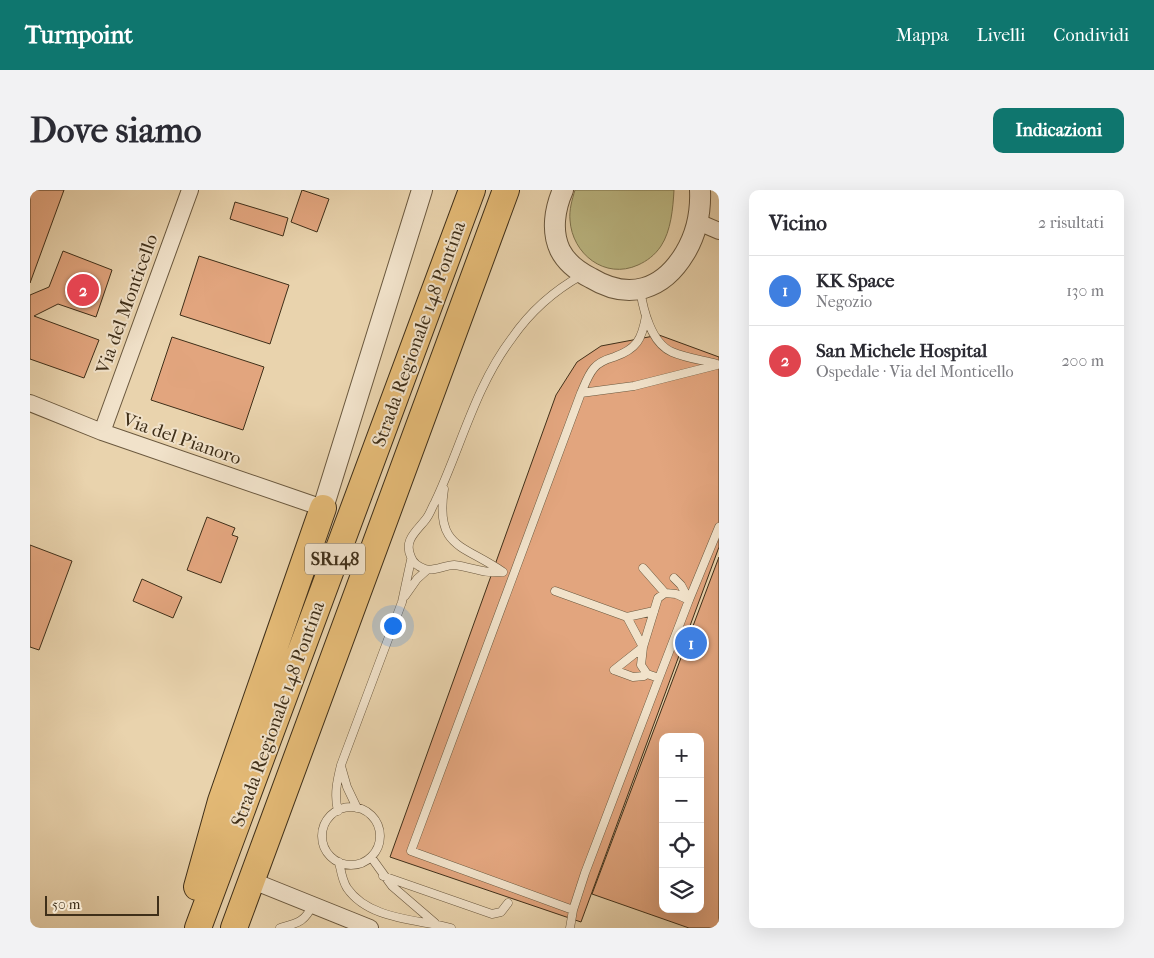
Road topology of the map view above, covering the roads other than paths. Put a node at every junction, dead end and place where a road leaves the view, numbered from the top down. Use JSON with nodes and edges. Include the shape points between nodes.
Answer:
{"nodes":[{"id":1,"x":190,"y":190,"type":"edge"},
{"id":2,"x":422,"y":190,"type":"edge"},
{"id":3,"x":472,"y":190,"type":"edge"},
{"id":4,"x":506,"y":190,"type":"edge"},
{"id":5,"x":563,"y":190,"type":"edge"},
{"id":6,"x":700,"y":190,"type":"edge"},
{"id":7,"x":698,"y":222,"type":"junction"},
{"id":8,"x":719,"y":231,"type":"edge"},
{"id":9,"x":584,"y":274,"type":"junction"},
{"id":10,"x":640,"y":289,"type":"junction"},
{"id":11,"x":646,"y":316,"type":"junction"},
{"id":12,"x":718,"y":365,"type":"edge"},
{"id":13,"x":581,"y":393,"type":"junction"},
{"id":14,"x":30,"y":403,"type":"edge"},
{"id":15,"x":102,"y":432,"type":"junction"},
{"id":16,"x":446,"y":479,"type":"junction"},
{"id":17,"x":323,"y":508,"type":"junction"},
{"id":18,"x":719,"y":527,"type":"edge"},
{"id":19,"x":411,"y":560,"type":"junction"},
{"id":20,"x":643,"y":568,"type":"dead end"},
{"id":21,"x":427,"y":570,"type":"junction"},
{"id":22,"x":674,"y":578,"type":"dead end"},
{"id":23,"x":555,"y":591,"type":"dead end"},
{"id":24,"x":665,"y":593,"type":"junction"},
{"id":25,"x":689,"y":600,"type":"junction"},
{"id":26,"x":402,"y":602,"type":"junction"},
{"id":27,"x":654,"y":611,"type":"junction"},
{"id":28,"x":627,"y":617,"type":"junction"},
{"id":29,"x":643,"y":647,"type":"junction"},
{"id":30,"x":647,"y":674,"type":"junction"},
{"id":31,"x":660,"y":678,"type":"junction"},
{"id":32,"x":341,"y":766,"type":"junction"},
{"id":33,"x":357,"y":808,"type":"junction"},
{"id":34,"x":338,"y":811,"type":"junction"},
{"id":35,"x":371,"y":858,"type":"junction"},
{"id":36,"x":339,"y":862,"type":"junction"},
{"id":37,"x":383,"y":876,"type":"junction"},
{"id":38,"x":253,"y":881,"type":"junction"},
{"id":39,"x":508,"y":903,"type":"dead end"},
{"id":40,"x":313,"y":904,"type":"junction"},
{"id":41,"x":573,"y":910,"type":"junction"},
{"id":42,"x":437,"y":924,"type":"junction"},
{"id":43,"x":185,"y":928,"type":"edge"},
{"id":44,"x":198,"y":928,"type":"edge"},
{"id":45,"x":234,"y":928,"type":"edge"},
{"id":46,"x":280,"y":928,"type":"edge"},
{"id":47,"x":370,"y":928,"type":"edge"},
{"id":48,"x":451,"y":928,"type":"edge"},
{"id":49,"x":570,"y":928,"type":"edge"}],
"edges":[{"from":1,"to":15,"type":"street","name":"Via del Monticello"},
{"from":2,"to":17,"type":"street"},
{"from":3,"to":44,"type":"highway","name":"Strada Regionale 148 Pontina","number":"SR148"},
{"from":4,"to":38,"type":"highway","name":"Strada Regionale 148 Pontina","number":"SR148"},
{"from":5,"to":9,"type":"street","via":[[556,216],[558,242],[565,257]]},
{"from":6,"to":7,"type":"street"},
{"from":7,"to":8,"type":"street"},
{"from":7,"to":10,"type":"street","via":[[692,241],[673,271],[661,281]]},
{"from":9,"to":10,"type":"street","via":[[612,288]]},
{"from":9,"to":16,"type":"lane","via":[[542,304],[498,357],[477,398]]},
{"from":10,"to":11,"type":"lane"},
{"from":11,"to":12,"type":"lane","via":[[660,344],[672,352]]},
{"from":11,"to":13,"type":"lane","via":[[638,343],[626,353],[595,367]]},
{"from":12,"to":13,"type":"lane","via":[[634,386]]},
{"from":13,"to":41,"type":"lane","via":[[411,851]]},
{"from":14,"to":15,"type":"street","name":"Via del Pianoro"},
{"from":15,"to":17,"type":"street","name":"Via del Pianoro"},
{"from":16,"to":19,"type":"lane","via":[[427,517],[412,534],[408,550]]},
{"from":16,"to":21,"type":"lane","via":[[442,519],[451,538],[458,547],[503,572],[490,573],[454,565]]},
{"from":17,"to":43,"type":"highway","via":[[221,801]]},
{"from":18,"to":25,"type":"lane"},
{"from":19,"to":21,"type":"lane"},
{"from":19,"to":26,"type":"lane"},
{"from":20,"to":24,"type":"lane"},
{"from":21,"to":26,"type":"lane"},
{"from":22,"to":25,"type":"lane"},
{"from":23,"to":28,"type":"lane"},
{"from":24,"to":25,"type":"lane"},
{"from":24,"to":27,"type":"lane","via":[[658,598]]},
{"from":25,"to":31,"type":"lane"},
{"from":26,"to":32,"type":"lane"},
{"from":27,"to":28,"type":"lane"},
{"from":27,"to":29,"type":"lane"},
{"from":28,"to":29,"type":"lane"},
{"from":29,"to":30,"type":"lane","via":[[641,665]]},
{"from":29,"to":30,"type":"lane","via":[[614,670],[633,677]]},
{"from":30,"to":31,"type":"lane"},
{"from":31,"to":41,"type":"lane"},
{"from":32,"to":33,"type":"lane"},
{"from":32,"to":34,"type":"lane","via":[[336,789]]},
{"from":33,"to":34,"type":"lane"},
{"from":33,"to":35,"type":"lane","via":[[366,811],[378,824],[377,850]]},
{"from":34,"to":36,"type":"lane","via":[[326,823],[323,840],[330,855]]},
{"from":35,"to":36,"type":"lane","via":[[356,865]]},
{"from":35,"to":37,"type":"lane"},
{"from":36,"to":42,"type":"lane","via":[[348,888],[365,904],[395,917]]},
{"from":37,"to":39,"type":"lane","via":[[492,914],[502,912]]},
{"from":37,"to":42,"type":"lane"},
{"from":38,"to":40,"type":"street"},
{"from":38,"to":45,"type":"highway","name":"Strada Regionale 148 Pontina","number":"SR148"},
{"from":40,"to":46,"type":"lane","via":[[303,920]]},
{"from":40,"to":47,"type":"street"},
{"from":41,"to":49,"type":"lane"},
{"from":42,"to":48,"type":"lane"}]}
